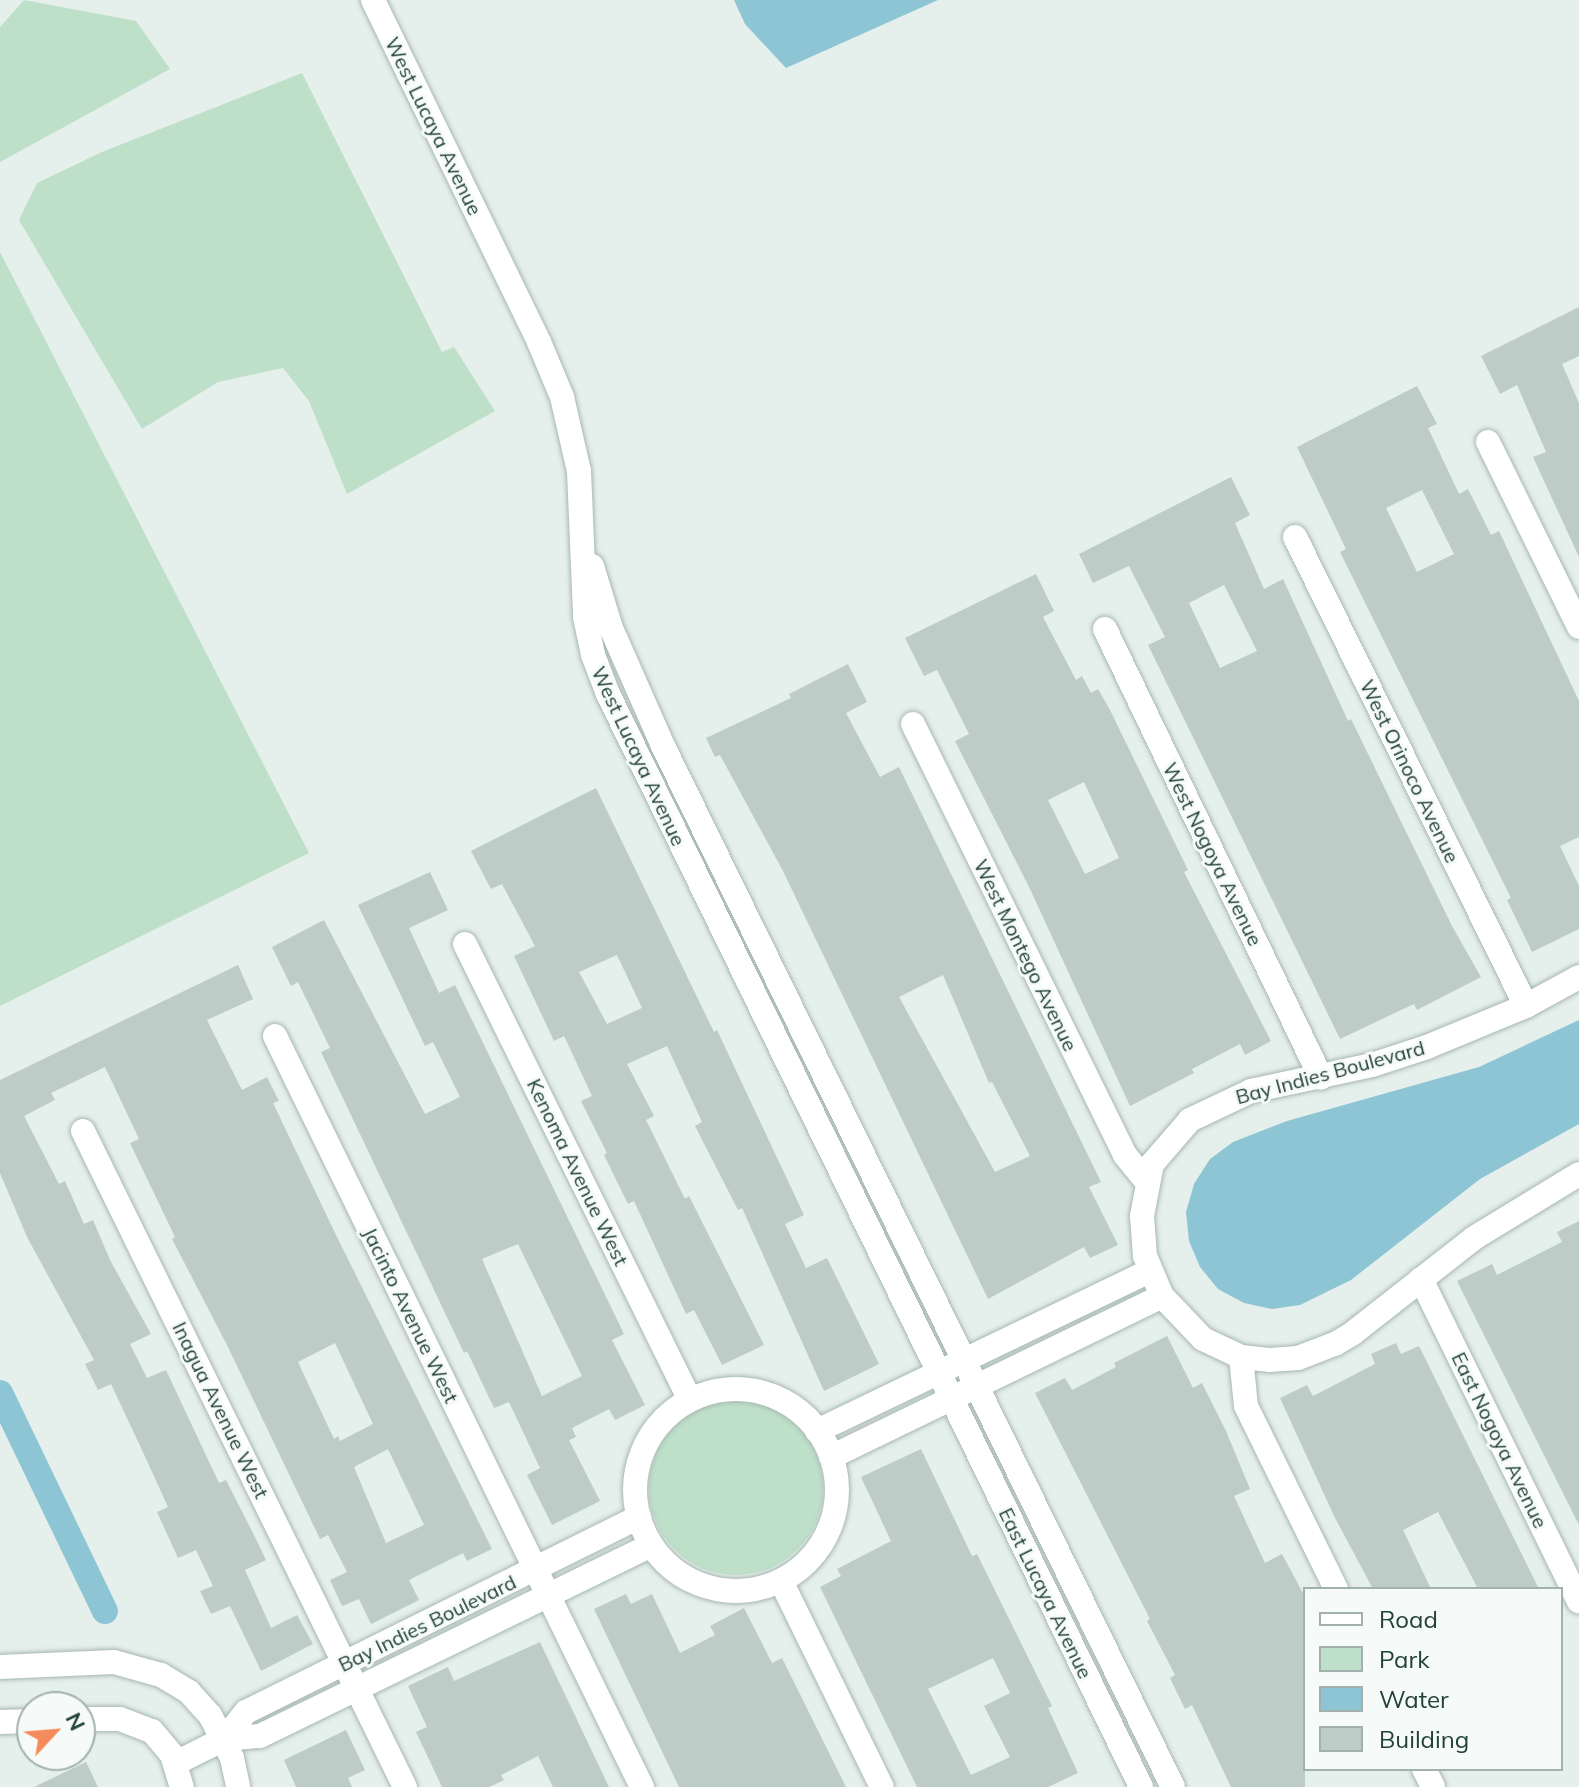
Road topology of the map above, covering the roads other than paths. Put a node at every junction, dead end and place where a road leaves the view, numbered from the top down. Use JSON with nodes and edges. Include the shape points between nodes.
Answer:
{"nodes":[{"id":1,"x":373,"y":0,"type":"edge"},
{"id":2,"x":1488,"y":442,"type":"dead end"},
{"id":3,"x":582,"y":533,"type":"junction"},
{"id":4,"x":1295,"y":537,"type":"dead end"},
{"id":5,"x":1579,"y":627,"type":"edge"},
{"id":6,"x":1105,"y":629,"type":"dead end"},
{"id":7,"x":649,"y":718,"type":"junction"},
{"id":8,"x":913,"y":724,"type":"dead end"},
{"id":9,"x":624,"y":730,"type":"junction"},
{"id":10,"x":756,"y":938,"type":"junction"},
{"id":11,"x":465,"y":944,"type":"dead end"},
{"id":12,"x":731,"y":950,"type":"junction"},
{"id":13,"x":1579,"y":977,"type":"edge"},
{"id":14,"x":1526,"y":1006,"type":"junction"},
{"id":15,"x":275,"y":1036,"type":"dead end"},
{"id":16,"x":1321,"y":1078,"type":"junction"},
{"id":17,"x":83,"y":1131,"type":"dead end"},
{"id":18,"x":862,"y":1154,"type":"junction"},
{"id":19,"x":837,"y":1167,"type":"junction"},
{"id":20,"x":1579,"y":1174,"type":"edge"},
{"id":21,"x":1147,"y":1182,"type":"junction"},
{"id":22,"x":1150,"y":1271,"type":"junction"},
{"id":23,"x":1421,"y":1279,"type":"junction"},
{"id":24,"x":1162,"y":1296,"type":"junction"},
{"id":25,"x":1241,"y":1357,"type":"junction"},
{"id":26,"x":964,"y":1362,"type":"junction"},
{"id":27,"x":939,"y":1374,"type":"junction"},
{"id":28,"x":976,"y":1387,"type":"junction"},
{"id":29,"x":951,"y":1399,"type":"junction"},
{"id":30,"x":690,"y":1400,"type":"junction"},
{"id":31,"x":817,"y":1431,"type":"junction"},
{"id":32,"x":831,"y":1457,"type":"junction"},
{"id":33,"x":639,"y":1517,"type":"junction"},
{"id":34,"x":651,"y":1545,"type":"junction"},
{"id":35,"x":1056,"y":1551,"type":"junction"},
{"id":36,"x":1032,"y":1563,"type":"junction"},
{"id":37,"x":535,"y":1570,"type":"junction"},
{"id":38,"x":781,"y":1581,"type":"junction"},
{"id":39,"x":1335,"y":1587,"type":"edge"},
{"id":40,"x":547,"y":1594,"type":"junction"},
{"id":41,"x":1579,"y":1601,"type":"edge"},
{"id":42,"x":345,"y":1662,"type":"junction"},
{"id":43,"x":0,"y":1667,"type":"edge"},
{"id":44,"x":357,"y":1689,"type":"junction"},
{"id":45,"x":96,"y":1719,"type":"edge"},
{"id":46,"x":1143,"y":1727,"type":"junction"},
{"id":47,"x":224,"y":1739,"type":"junction"},
{"id":48,"x":1118,"y":1740,"type":"junction"},
{"id":49,"x":176,"y":1763,"type":"junction"},
{"id":50,"x":182,"y":1787,"type":"edge"},
{"id":51,"x":238,"y":1787,"type":"edge"},
{"id":52,"x":405,"y":1787,"type":"edge"},
{"id":53,"x":642,"y":1787,"type":"edge"},
{"id":54,"x":882,"y":1787,"type":"edge"},
{"id":55,"x":1141,"y":1787,"type":"edge"},
{"id":56,"x":1173,"y":1787,"type":"edge"}],
"edges":[{"from":1,"to":3,"type":"street","name":"West Lucaya Avenue","via":[[562,397],[579,471]]},
{"from":2,"to":5,"type":"street"},
{"from":3,"to":7,"type":"street","via":[[611,628]]},
{"from":3,"to":9,"type":"street","name":"West Lucaya Avenue","via":[[585,617],[593,655]]},
{"from":4,"to":14,"type":"street","name":"West Orinoco Avenue"},
{"from":6,"to":16,"type":"street","name":"West Nogoya Avenue"},
{"from":7,"to":9,"type":"street"},
{"from":7,"to":10,"type":"street"},
{"from":8,"to":21,"type":"street","name":"West Montego Avenue","via":[[1125,1155]]},
{"from":9,"to":12,"type":"street","name":"West Lucaya Avenue"},
{"from":10,"to":12,"type":"street"},
{"from":10,"to":18,"type":"street"},
{"from":11,"to":30,"type":"street","name":"Kenoma Avenue West"},
{"from":12,"to":19,"type":"street","name":"West Lucaya Avenue"},
{"from":13,"to":14,"type":"street","name":"Bay Indies Boulevard"},
{"from":14,"to":16,"type":"street","name":"Bay Indies Boulevard","via":[[1427,1047]]},
{"from":15,"to":37,"type":"street","name":"Jacinto Avenue West"},
{"from":16,"to":21,"type":"street","name":"Bay Indies Boulevard","via":[[1251,1091],[1207,1110],[1164,1147]]},
{"from":17,"to":42,"type":"street","name":"Inagua Avenue West"},
{"from":18,"to":19,"type":"street"},
{"from":18,"to":26,"type":"street"},
{"from":19,"to":27,"type":"street","name":"West Lucaya Avenue"},
{"from":20,"to":23,"type":"street","name":"Bay Indies Boulevard","via":[[1520,1207]]},
{"from":21,"to":22,"type":"street","name":"Bay Indies Boulevard","via":[[1142,1226]]},
{"from":22,"to":24,"type":"street","name":"Bay Indies Boulevard"},
{"from":22,"to":26,"type":"street"},
{"from":23,"to":25,"type":"street","name":"Bay Indies Boulevard","via":[[1335,1344],[1283,1360]]},
{"from":23,"to":41,"type":"street","name":"East Nogoya Avenue"},
{"from":24,"to":25,"type":"street","name":"Bay Indies Boulevard","via":[[1203,1339]]},
{"from":24,"to":28,"type":"street"},
{"from":25,"to":39,"type":"street","via":[[1246,1406]]},
{"from":26,"to":27,"type":"street"},
{"from":26,"to":28,"type":"street"},
{"from":27,"to":29,"type":"street","name":"West Lucaya Avenue"},
{"from":27,"to":31,"type":"street"},
{"from":28,"to":29,"type":"street"},
{"from":28,"to":35,"type":"street"},
{"from":29,"to":32,"type":"street"},
{"from":29,"to":36,"type":"street","name":"East Lucaya Avenue"},
{"from":30,"to":31,"type":"street","via":[[745,1389],[797,1410]]},
{"from":30,"to":33,"type":"street","via":[[655,1429],[643,1449],[636,1471]]},
{"from":31,"to":32,"type":"street"},
{"from":32,"to":38,"type":"street","via":[[836,1505],[829,1529],[818,1550]]},
{"from":33,"to":34,"type":"street"},
{"from":33,"to":37,"type":"street","name":"Bay Indies Boulevard"},
{"from":34,"to":38,"type":"street","via":[[683,1575],[724,1591],[753,1590]]},
{"from":34,"to":40,"type":"street","name":"Bay Indies Boulevard"},
{"from":35,"to":36,"type":"street"},
{"from":35,"to":46,"type":"street"},
{"from":36,"to":48,"type":"street","name":"East Lucaya Avenue"},
{"from":37,"to":40,"type":"street","name":"Jacinto Avenue West"},
{"from":37,"to":42,"type":"street","name":"Bay Indies Boulevard"},
{"from":38,"to":54,"type":"street"},
{"from":40,"to":44,"type":"street","name":"Bay Indies Boulevard"},
{"from":40,"to":53,"type":"street","name":"Jacinto Avenue West"},
{"from":42,"to":44,"type":"street","name":"Inagua Avenue West"},
{"from":42,"to":47,"type":"street","name":"Bay Indies Boulevard","via":[[246,1712]]},
{"from":43,"to":47,"type":"street","via":[[101,1661],[146,1668],[197,1699]]},
{"from":44,"to":47,"type":"street","name":"Bay Indies Boulevard","via":[[260,1736]]},
{"from":44,"to":52,"type":"street","name":"Inagua Avenue West"},
{"from":45,"to":49,"type":"street","via":[[138,1723],[163,1741]]},
{"from":46,"to":48,"type":"street"},
{"from":46,"to":56,"type":"street"},
{"from":47,"to":49,"type":"street","name":"Bay Indies Boulevard"},
{"from":47,"to":51,"type":"street"},
{"from":48,"to":55,"type":"street","name":"East Lucaya Avenue"},
{"from":49,"to":50,"type":"street"}]}
